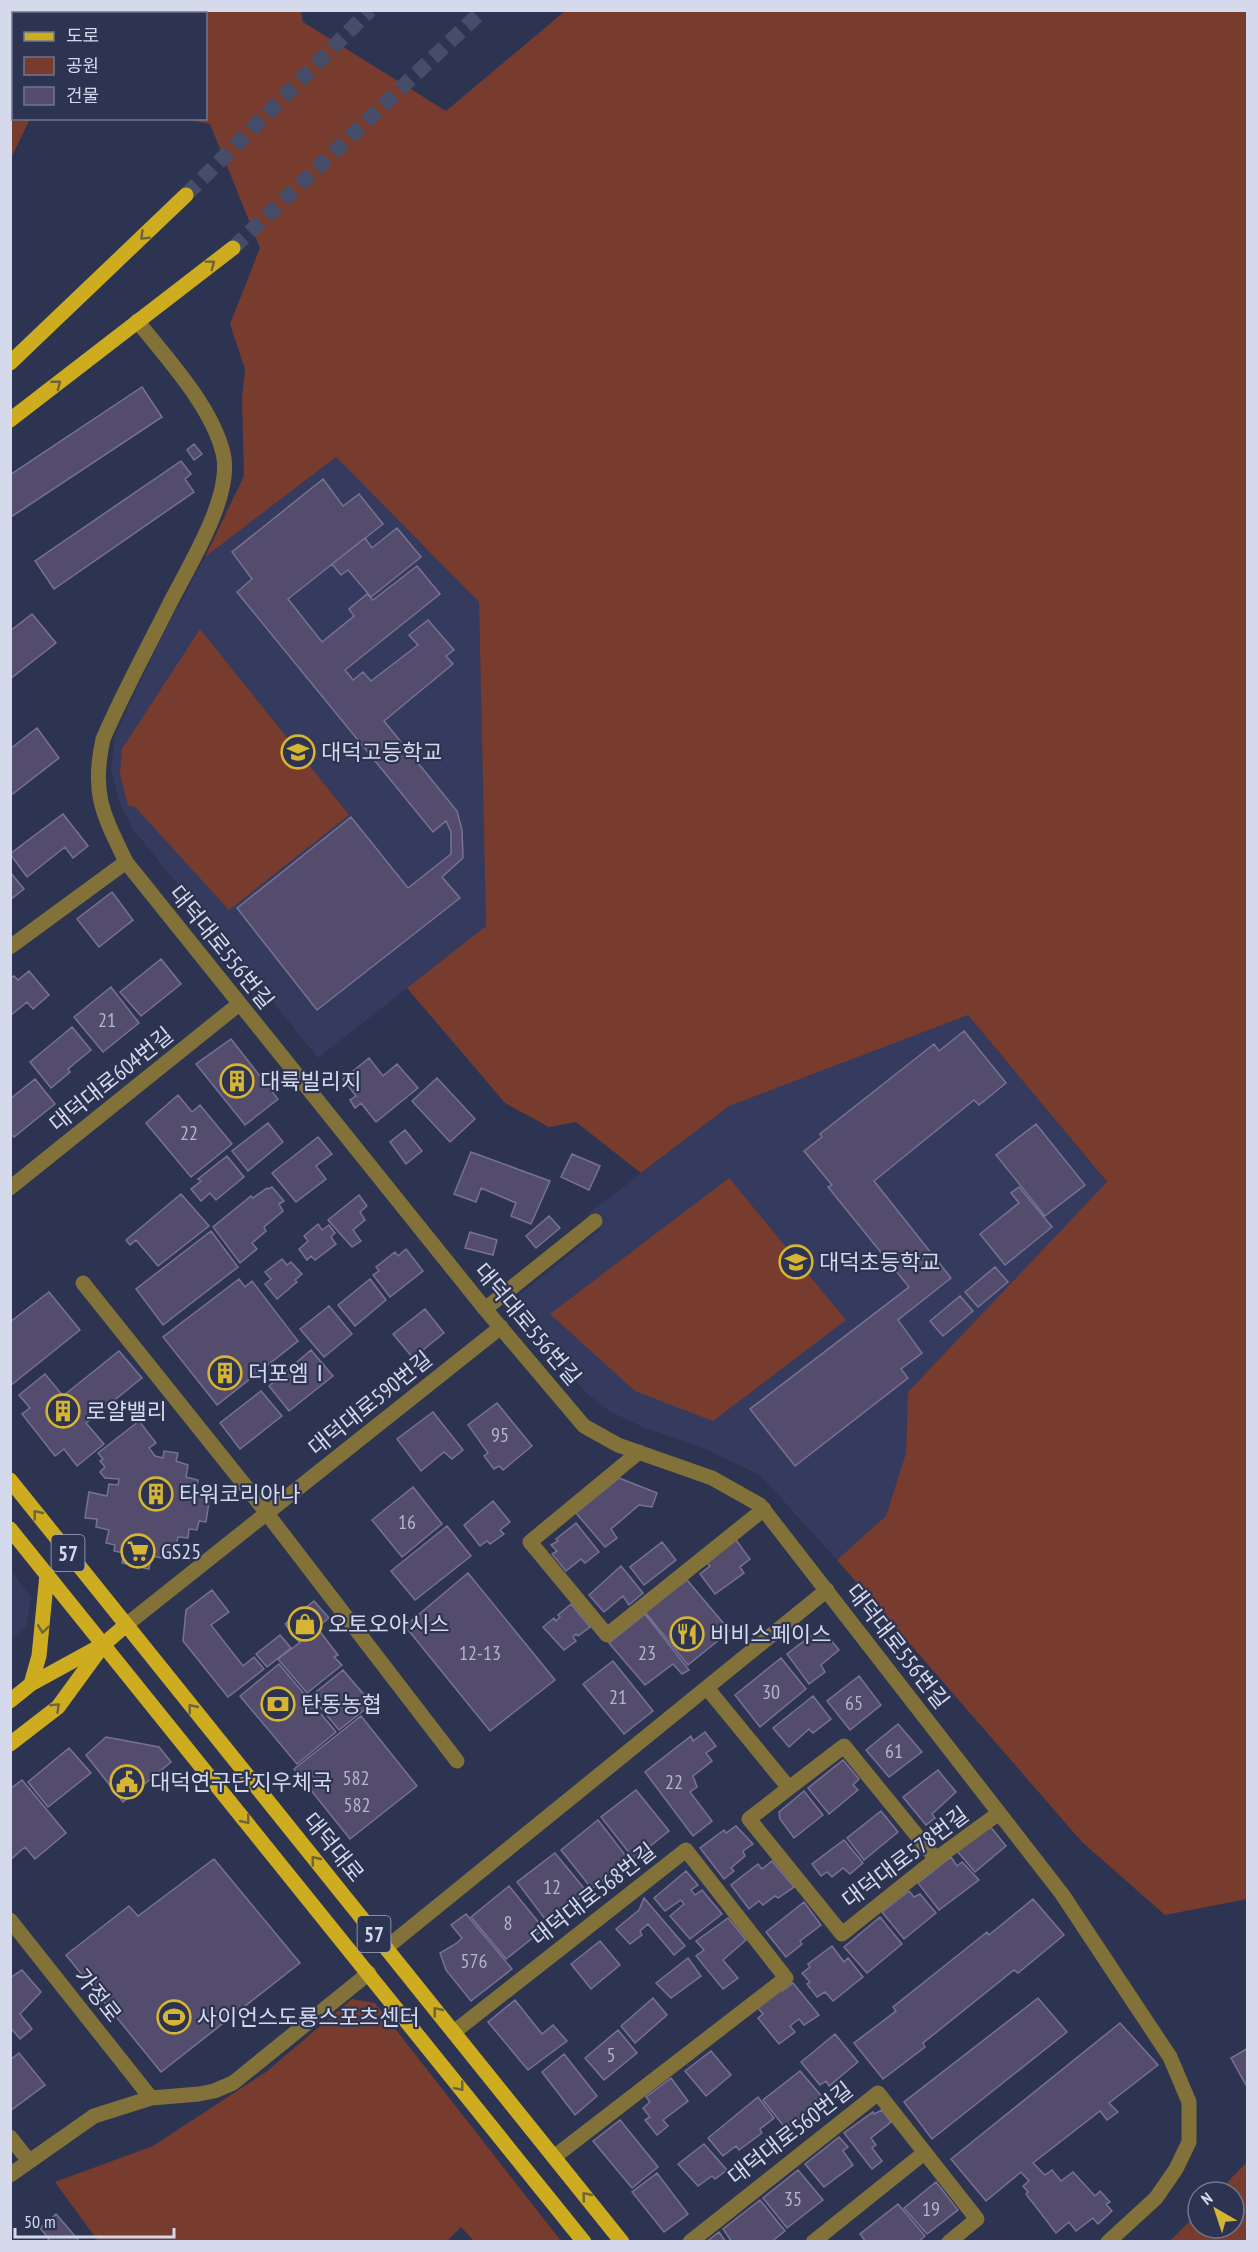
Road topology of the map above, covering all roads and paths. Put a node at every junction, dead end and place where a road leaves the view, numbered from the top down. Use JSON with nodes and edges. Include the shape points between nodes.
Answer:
{"nodes":[{"id":1,"x":186,"y":195,"type":"tunnel mouth"},
{"id":2,"x":233,"y":248,"type":"tunnel mouth"},
{"id":3,"x":137,"y":321,"type":"junction"},
{"id":4,"x":10,"y":363,"type":"edge"},
{"id":5,"x":10,"y":420,"type":"edge"},
{"id":6,"x":126,"y":862,"type":"junction"},
{"id":7,"x":10,"y":947,"type":"edge"},
{"id":8,"x":239,"y":1004,"type":"junction"},
{"id":9,"x":10,"y":1188,"type":"edge"},
{"id":10,"x":595,"y":1221,"type":"dead end"},
{"id":11,"x":83,"y":1283,"type":"dead end"},
{"id":12,"x":485,"y":1309,"type":"junction"},
{"id":13,"x":501,"y":1327,"type":"junction"},
{"id":14,"x":639,"y":1452,"type":"junction"},
{"id":15,"x":10,"y":1480,"type":"edge"},
{"id":16,"x":764,"y":1509,"type":"junction"},
{"id":17,"x":268,"y":1514,"type":"junction"},
{"id":18,"x":10,"y":1529,"type":"edge"},
{"id":19,"x":47,"y":1574,"type":"junction"},
{"id":20,"x":827,"y":1590,"type":"junction"},
{"id":21,"x":126,"y":1625,"type":"junction"},
{"id":22,"x":104,"y":1644,"type":"junction"},
{"id":23,"x":31,"y":1683,"type":"junction"},
{"id":24,"x":707,"y":1688,"type":"junction"},
{"id":25,"x":10,"y":1701,"type":"edge"},
{"id":26,"x":10,"y":1744,"type":"edge"},
{"id":27,"x":457,"y":1761,"type":"dead end"},
{"id":28,"x":789,"y":1788,"type":"junction"},
{"id":29,"x":999,"y":1813,"type":"junction"},
{"id":30,"x":936,"y":1859,"type":"junction"},
{"id":31,"x":10,"y":1920,"type":"edge"},
{"id":32,"x":386,"y":1948,"type":"junction"},
{"id":33,"x":369,"y":1973,"type":"junction"},
{"id":34,"x":454,"y":2032,"type":"junction"},
{"id":35,"x":151,"y":2098,"type":"junction"},
{"id":36,"x":10,"y":2138,"type":"edge"},
{"id":37,"x":924,"y":2153,"type":"junction"},
{"id":38,"x":554,"y":2157,"type":"junction"},
{"id":39,"x":29,"y":2161,"type":"junction"},
{"id":40,"x":10,"y":2175,"type":"edge"},
{"id":41,"x":584,"y":2241,"type":"edge"},
{"id":42,"x":622,"y":2241,"type":"edge"},
{"id":43,"x":690,"y":2241,"type":"edge"},
{"id":44,"x":813,"y":2241,"type":"edge"},
{"id":45,"x":949,"y":2241,"type":"edge"},
{"id":46,"x":1108,"y":2241,"type":"edge"}],
"edges":[{"from":1,"to":4,"type":"main road","one_way":true},
{"from":3,"to":2,"type":"main road","one_way":true},
{"from":5,"to":3,"type":"main road","one_way":true},
{"from":3,"to":6,"type":"street","name":"대덕대로556번길","via":[[210,418],[224,455],[224,476],[216,509],[200,546],[104,739],[99,758],[103,814]]},
{"from":6,"to":7,"type":"street"},
{"from":6,"to":8,"type":"street","name":"대덕대로556번길"},
{"from":8,"to":9,"type":"street","name":"대덕대로604번길"},
{"from":8,"to":12,"type":"street","name":"대덕대로556번길"},
{"from":10,"to":12,"type":"street"},
{"from":11,"to":17,"type":"street"},
{"from":12,"to":13,"type":"street","name":"대덕대로556번길"},
{"from":13,"to":14,"type":"street","name":"대덕대로556번길","via":[[584,1426]]},
{"from":13,"to":17,"type":"street","name":"대덕대로590번길"},
{"from":14,"to":16,"type":"street","name":"대덕대로556번길","via":[[712,1478]]},
{"from":14,"to":16,"type":"street","via":[[530,1542],[607,1635]]},
{"from":21,"to":15,"type":"main road","name":"대덕대로","number":"57","one_way":true},
{"from":16,"to":20,"type":"street","name":"대덕대로556번길"},
{"from":17,"to":21,"type":"street","name":"대덕대로590번길"},
{"from":17,"to":27,"type":"street"},
{"from":18,"to":19,"type":"main road","number":"57"},
{"from":19,"to":22,"type":"main road","number":"57"},
{"from":19,"to":23,"type":"main road","one_way":true,"via":[[39,1656]]},
{"from":20,"to":24,"type":"street"},
{"from":20,"to":29,"type":"street","name":"대덕대로556번길"},
{"from":21,"to":22,"type":"main road"},
{"from":32,"to":21,"type":"main road","name":"대덕대로","number":"57","one_way":true},
{"from":22,"to":23,"type":"main road"},
{"from":26,"to":22,"type":"main road","one_way":true,"via":[[58,1707]]},
{"from":22,"to":33,"type":"main road","number":"57","one_way":true},
{"from":23,"to":25,"type":"main road"},
{"from":24,"to":28,"type":"street"},
{"from":24,"to":32,"type":"street"},
{"from":28,"to":30,"type":"street","via":[[844,1746]]},
{"from":28,"to":30,"type":"street","name":"대덕대로578번길","via":[[749,1819],[842,1934]]},
{"from":29,"to":30,"type":"street","name":"대덕대로578번길"},
{"from":29,"to":46,"type":"street","name":"대덕대로556번길","via":[[1062,1894],[1170,2057],[1189,2102],[1189,2142],[1176,2169],[1156,2198]]},
{"from":31,"to":35,"type":"street","name":"가정로"},
{"from":34,"to":32,"type":"main road","name":"대덕대로","number":"57","one_way":true},
{"from":33,"to":35,"type":"street","via":[[233,2083],[199,2094]]},
{"from":33,"to":41,"type":"main road","number":"57","one_way":true},
{"from":34,"to":38,"type":"main road","name":"대덕대로","number":"57"},
{"from":34,"to":38,"type":"street","name":"대덕대로568번길","via":[[686,1851],[786,1978]]},
{"from":35,"to":39,"type":"street","via":[[94,2116]]},
{"from":36,"to":39,"type":"street"},
{"from":37,"to":43,"type":"street","name":"대덕대로560번길","via":[[878,2093]]},
{"from":37,"to":44,"type":"street"},
{"from":37,"to":45,"type":"street","name":"대덕대로560번길","via":[[977,2219]]},
{"from":42,"to":38,"type":"main road","name":"대덕대로","number":"57","one_way":true},
{"from":39,"to":40,"type":"street"}]}
